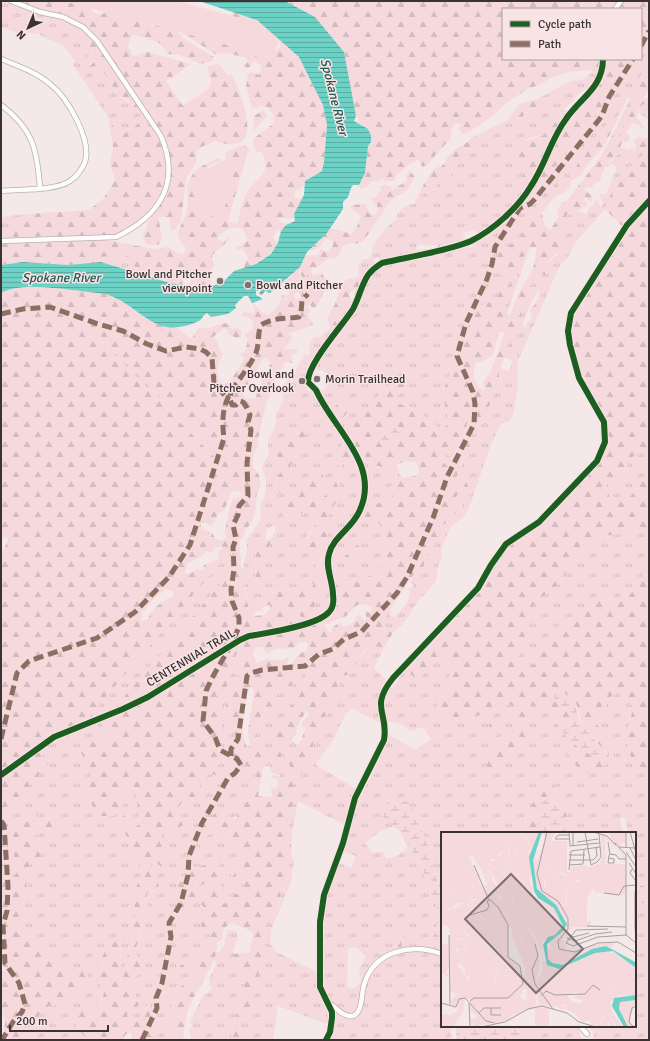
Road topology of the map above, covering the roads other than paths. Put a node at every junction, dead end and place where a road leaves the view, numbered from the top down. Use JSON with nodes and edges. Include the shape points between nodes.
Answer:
{"nodes":[{"id":1,"x":11,"y":1,"type":"edge"},
{"id":2,"x":1,"y":59,"type":"edge"},
{"id":3,"x":603,"y":60,"type":"edge"},
{"id":4,"x":1,"y":105,"type":"edge"},
{"id":5,"x":40,"y":188,"type":"junction"},
{"id":6,"x":1,"y":191,"type":"edge"},
{"id":7,"x":649,"y":201,"type":"edge"},
{"id":8,"x":1,"y":241,"type":"edge"},
{"id":9,"x":311,"y":370,"type":"dead end"},
{"id":10,"x":441,"y":954,"type":"edge"},
{"id":11,"x":327,"y":1001,"type":"junction"},
{"id":12,"x":581,"y":1027,"type":"edge"},
{"id":13,"x":587,"y":1034,"type":"dead end"},
{"id":14,"x":326,"y":1040,"type":"edge"}],
"edges":[{"from":1,"to":8,"type":"street","via":[[83,26],[97,41],[161,136],[170,166],[166,185],[154,211],[132,230],[116,237]]},
{"from":2,"to":5,"type":"street","via":[[51,84],[76,119],[82,134],[86,148],[85,162],[78,173],[61,186]]},
{"from":3,"to":9,"type":"street","via":[[603,67],[594,89],[566,119],[531,187],[520,201],[503,218],[470,241],[382,263],[376,267],[359,291],[354,307],[322,350]]},
{"from":4,"to":5,"type":"street","via":[[16,117],[28,133],[38,160]]},
{"from":5,"to":6,"type":"street"},
{"from":7,"to":11,"type":"street","via":[[627,225],[572,313],[568,331],[579,378],[604,422],[605,442],[597,462],[539,522],[506,544],[478,588],[386,687],[380,703],[384,740],[355,798],[343,843],[324,895],[320,922],[320,987]]},
{"from":10,"to":11,"type":"street","via":[[420,948],[408,948],[382,960],[369,973],[360,1008],[351,1016],[345,1015]]},
{"from":11,"to":14,"type":"street","via":[[332,1018]]},
{"from":12,"to":13,"type":"street"}]}
